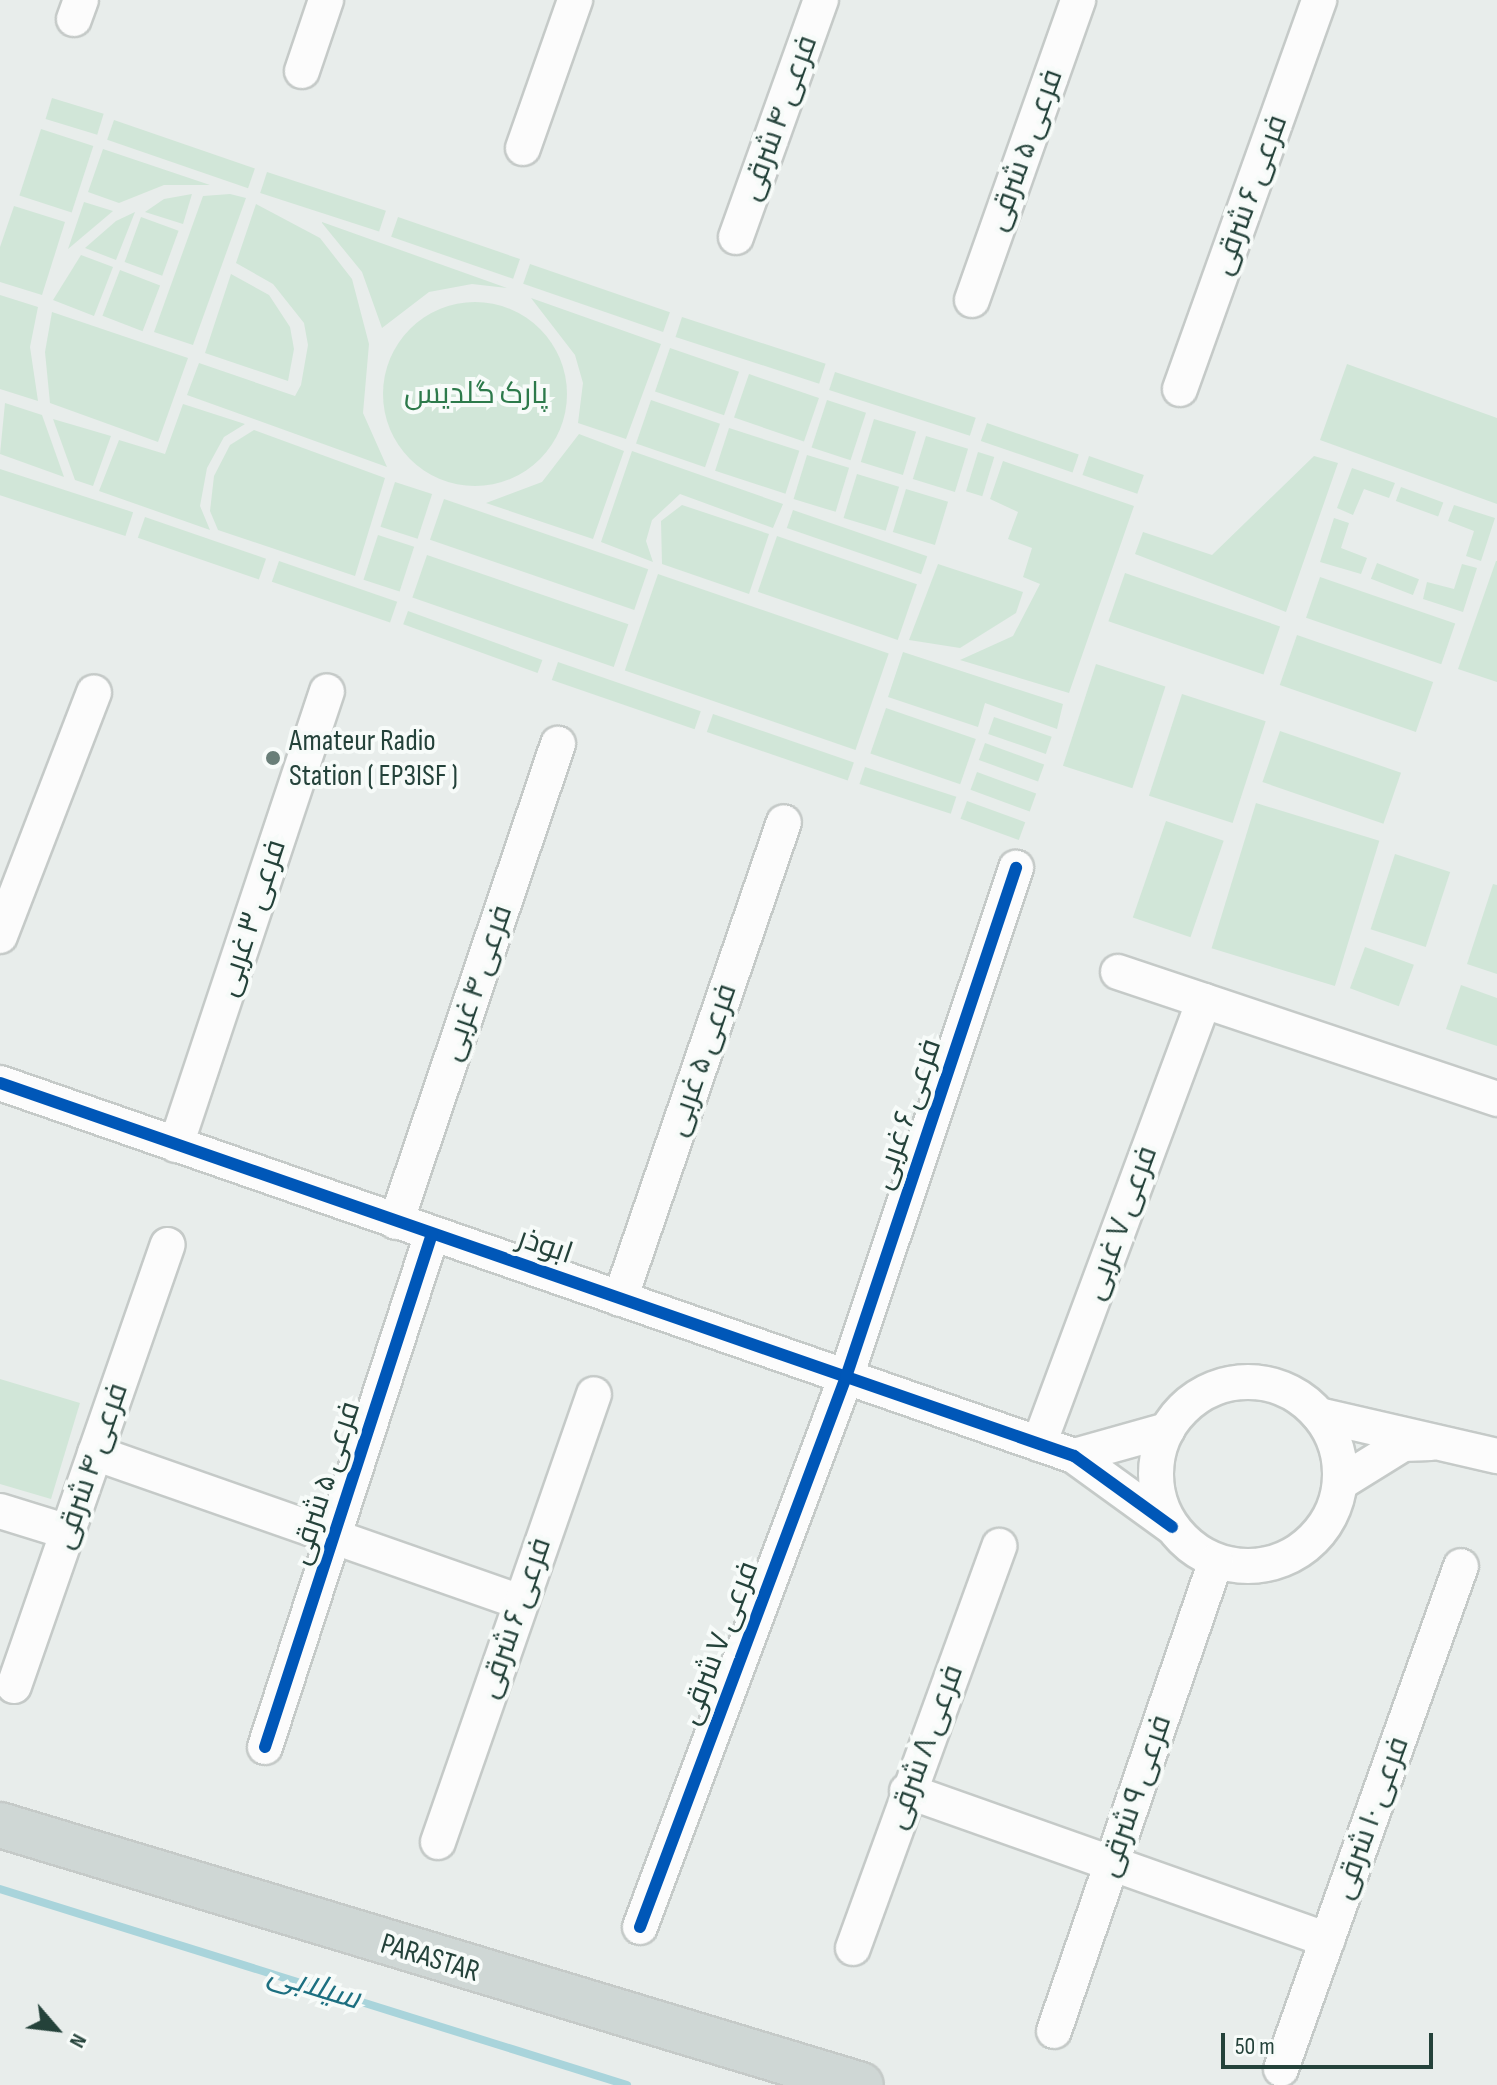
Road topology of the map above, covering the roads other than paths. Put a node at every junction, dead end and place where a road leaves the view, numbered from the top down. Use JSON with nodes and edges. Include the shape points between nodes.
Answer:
{"nodes":[{"id":1,"x":326,"y":0,"type":"edge"},
{"id":2,"x":575,"y":0,"type":"edge"},
{"id":3,"x":821,"y":0,"type":"edge"},
{"id":4,"x":1078,"y":0,"type":"edge"},
{"id":5,"x":1319,"y":0,"type":"edge"},
{"id":6,"x":302,"y":71,"type":"dead end"},
{"id":7,"x":523,"y":148,"type":"dead end"},
{"id":8,"x":736,"y":237,"type":"dead end"},
{"id":9,"x":972,"y":300,"type":"dead end"},
{"id":10,"x":1180,"y":389,"type":"dead end"},
{"id":11,"x":327,"y":691,"type":"dead end"},
{"id":12,"x":94,"y":693,"type":"dead end"},
{"id":13,"x":558,"y":744,"type":"dead end"},
{"id":14,"x":784,"y":822,"type":"dead end"},
{"id":15,"x":1016,"y":868,"type":"dead end"},
{"id":16,"x":0,"y":936,"type":"edge"},
{"id":17,"x":1118,"y":972,"type":"dead end"},
{"id":18,"x":1204,"y":1001,"type":"junction"},
{"id":19,"x":0,"y":1083,"type":"edge"},
{"id":20,"x":1497,"y":1099,"type":"edge"},
{"id":21,"x":176,"y":1145,"type":"junction"},
{"id":22,"x":396,"y":1222,"type":"junction"},
{"id":23,"x":432,"y":1234,"type":"junction"},
{"id":24,"x":168,"y":1245,"type":"dead end"},
{"id":25,"x":620,"y":1299,"type":"junction"},
{"id":26,"x":846,"y":1377,"type":"junction"},
{"id":27,"x":594,"y":1394,"type":"dead end"},
{"id":28,"x":1319,"y":1415,"type":"junction"},
{"id":29,"x":1167,"y":1430,"type":"junction"},
{"id":30,"x":1443,"y":1442,"type":"junction"},
{"id":31,"x":1039,"y":1444,"type":"junction"},
{"id":32,"x":95,"y":1453,"type":"junction"},
{"id":33,"x":1074,"y":1456,"type":"junction"},
{"id":34,"x":1497,"y":1456,"type":"edge"},
{"id":35,"x":1340,"y":1483,"type":"junction"},
{"id":36,"x":0,"y":1511,"type":"edge"},
{"id":37,"x":1172,"y":1527,"type":"junction"},
{"id":38,"x":68,"y":1532,"type":"junction"},
{"id":39,"x":335,"y":1537,"type":"junction"},
{"id":40,"x":999,"y":1546,"type":"dead end"},
{"id":41,"x":1216,"y":1561,"type":"junction"},
{"id":42,"x":1461,"y":1566,"type":"dead end"},
{"id":43,"x":521,"y":1602,"type":"junction"},
{"id":44,"x":14,"y":1686,"type":"dead end"},
{"id":45,"x":265,"y":1747,"type":"dead end"},
{"id":46,"x":907,"y":1791,"type":"junction"},
{"id":47,"x":0,"y":1825,"type":"edge"},
{"id":48,"x":438,"y":1842,"type":"dead end"},
{"id":49,"x":1112,"y":1862,"type":"junction"},
{"id":50,"x":640,"y":1927,"type":"dead end"},
{"id":51,"x":1327,"y":1940,"type":"junction"},
{"id":52,"x":853,"y":1948,"type":"dead end"},
{"id":53,"x":1054,"y":2031,"type":"dead end"},
{"id":54,"x":1281,"y":2069,"type":"dead end"},
{"id":55,"x":861,"y":2085,"type":"edge"}],
"edges":[{"from":1,"to":6,"type":"street"},
{"from":2,"to":7,"type":"street"},
{"from":3,"to":8,"type":"street","name":"فرعی ۴ شرقی"},
{"from":4,"to":9,"type":"street","name":"فرعی ۵ شرقی"},
{"from":5,"to":10,"type":"street","name":"فرعی ۶ شرقی"},
{"from":11,"to":21,"type":"street","name":"فرعی ۳ غربی"},
{"from":12,"to":16,"type":"street"},
{"from":13,"to":22,"type":"street","name":"فرعی ۴ غربی"},
{"from":14,"to":25,"type":"street","name":"فرعی ۵ غربی"},
{"from":15,"to":26,"type":"street","name":"فرعی ۶ غربی"},
{"from":17,"to":18,"type":"street"},
{"from":18,"to":20,"type":"street"},
{"from":18,"to":31,"type":"street","name":"فرعی ۷ غربی"},
{"from":19,"to":21,"type":"street","name":"ابوذر"},
{"from":21,"to":22,"type":"street","name":"ابوذر"},
{"from":22,"to":23,"type":"street","name":"ابوذر"},
{"from":23,"to":25,"type":"street","name":"ابوذر"},
{"from":23,"to":39,"type":"street","name":"فرعی ۵ شرقی"},
{"from":24,"to":32,"type":"street","name":"فرعی ۴ شرقی"},
{"from":25,"to":26,"type":"street","name":"ابوذر"},
{"from":26,"to":31,"type":"street","name":"ابوذر"},
{"from":26,"to":50,"type":"street","name":"فرعی ۷ شرقی"},
{"from":27,"to":43,"type":"street","name":"فرعی ۶ شرقی"},
{"from":28,"to":29,"type":"street","via":[[1297,1395],[1270,1384],[1240,1382],[1198,1398]]},
{"from":28,"to":30,"type":"street"},
{"from":28,"to":35,"type":"street","via":[[1340,1459]]},
{"from":29,"to":33,"type":"street"},
{"from":29,"to":37,"type":"street","via":[[1156,1479]]},
{"from":30,"to":34,"type":"street"},
{"from":30,"to":35,"type":"street","via":[[1403,1444]]},
{"from":31,"to":33,"type":"street","name":"ابوذر"},
{"from":32,"to":38,"type":"street","name":"فرعی ۴ شرقی"},
{"from":32,"to":39,"type":"street"},
{"from":33,"to":37,"type":"street","name":"ابوذر"},
{"from":35,"to":41,"type":"street","via":[[1318,1534],[1297,1553],[1244,1567]]},
{"from":36,"to":38,"type":"street"},
{"from":37,"to":41,"type":"street"},
{"from":38,"to":44,"type":"street","name":"فرعی ۴ شرقی"},
{"from":39,"to":43,"type":"street"},
{"from":39,"to":45,"type":"street","name":"فرعی ۵ شرقی"},
{"from":40,"to":46,"type":"street","name":"فرعی ۸ شرقی"},
{"from":41,"to":49,"type":"street","name":"فرعی ۹ شرقی"},
{"from":42,"to":51,"type":"street","name":"فرعی ۱۰ شرقی"},
{"from":43,"to":48,"type":"street","name":"فرعی ۶ شرقی"},
{"from":46,"to":49,"type":"street"},
{"from":46,"to":52,"type":"street","name":"فرعی ۸ شرقی"},
{"from":47,"to":55,"type":"main road","name":"PARASTAR"},
{"from":49,"to":51,"type":"street"},
{"from":49,"to":53,"type":"street","name":"فرعی ۹ شرقی"},
{"from":51,"to":54,"type":"street","name":"فرعی ۱۰ شرقی"}]}
